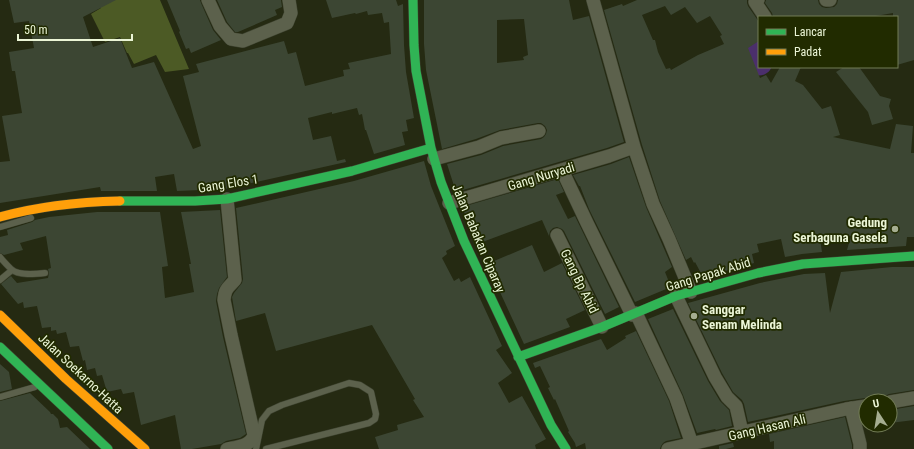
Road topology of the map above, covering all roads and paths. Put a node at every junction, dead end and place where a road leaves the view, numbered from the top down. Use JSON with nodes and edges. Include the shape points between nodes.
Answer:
{"nodes":[{"id":1,"x":208,"y":0,"type":"edge"},
{"id":2,"x":289,"y":0,"type":"edge"},
{"id":3,"x":414,"y":0,"type":"edge"},
{"id":4,"x":593,"y":0,"type":"edge"},
{"id":5,"x":758,"y":0,"type":"edge"},
{"id":6,"x":826,"y":0,"type":"edge"},
{"id":7,"x":830,"y":0,"type":"edge"},
{"id":8,"x":764,"y":16,"type":"edge"},
{"id":9,"x":539,"y":130,"type":"dead end"},
{"id":10,"x":634,"y":147,"type":"junction"},
{"id":11,"x":432,"y":154,"type":"junction"},
{"id":12,"x":562,"y":170,"type":"junction"},
{"id":13,"x":227,"y":199,"type":"junction"},
{"id":14,"x":449,"y":203,"type":"junction"},
{"id":15,"x":37,"y":216,"type":"dead end"},
{"id":16,"x":0,"y":217,"type":"edge"},
{"id":17,"x":0,"y":227,"type":"edge"},
{"id":18,"x":557,"y":235,"type":"dead end"},
{"id":19,"x":914,"y":256,"type":"edge"},
{"id":20,"x":0,"y":257,"type":"edge"},
{"id":21,"x":12,"y":270,"type":"junction"},
{"id":22,"x":45,"y":273,"type":"dead end"},
{"id":23,"x":0,"y":280,"type":"edge"},
{"id":24,"x":691,"y":292,"type":"junction"},
{"id":25,"x":676,"y":296,"type":"junction"},
{"id":26,"x":634,"y":314,"type":"junction"},
{"id":27,"x":0,"y":315,"type":"edge"},
{"id":28,"x":602,"y":327,"type":"junction"},
{"id":29,"x":0,"y":347,"type":"edge"},
{"id":30,"x":518,"y":357,"type":"junction"},
{"id":31,"x":41,"y":386,"type":"junction"},
{"id":32,"x":0,"y":397,"type":"edge"},
{"id":33,"x":914,"y":398,"type":"edge"},
{"id":34,"x":898,"y":401,"type":"edge"},
{"id":35,"x":858,"y":407,"type":"edge"},
{"id":36,"x":851,"y":408,"type":"junction"},
{"id":37,"x":742,"y":432,"type":"junction"},
{"id":38,"x":692,"y":444,"type":"junction"},
{"id":39,"x":108,"y":449,"type":"edge"},
{"id":40,"x":145,"y":449,"type":"edge"},
{"id":41,"x":226,"y":449,"type":"edge"},
{"id":42,"x":256,"y":449,"type":"edge"},
{"id":43,"x":266,"y":449,"type":"edge"},
{"id":44,"x":566,"y":449,"type":"edge"},
{"id":45,"x":668,"y":449,"type":"edge"},
{"id":46,"x":860,"y":449,"type":"edge"}],
"edges":[{"from":1,"to":2,"type":"street","via":[[220,26],[231,39],[243,41],[286,23],[291,13]]},
{"from":3,"to":11,"type":"main road","name":"Jalan Babakan Ciparay","via":[[416,71]]},
{"from":4,"to":10,"type":"street"},
{"from":5,"to":8,"type":"street","via":[[755,2]]},
{"from":6,"to":7,"type":"street"},
{"from":9,"to":11,"type":"street","via":[[502,138],[479,147]]},
{"from":10,"to":12,"type":"street","name":"Gang Nuryadi"},
{"from":10,"to":24,"type":"street","via":[[653,204]]},
{"from":11,"to":13,"type":"main road","name":"Gang Elos 1"},
{"from":11,"to":14,"type":"main road","name":"Jalan Babakan Ciparay"},
{"from":12,"to":14,"type":"street","name":"Gang Nuryadi"},
{"from":12,"to":26,"type":"street"},
{"from":13,"to":16,"type":"main road","name":"Gang Elos 1","via":[[96,202],[50,206]]},
{"from":13,"to":41,"type":"street","via":[[235,280],[228,287],[224,300],[254,435],[248,443]]},
{"from":14,"to":30,"type":"main road","name":"Jalan Babakan Ciparay"},
{"from":15,"to":17,"type":"lane"},
{"from":18,"to":28,"type":"street","name":"Gang Bp Abid"},
{"from":19,"to":24,"type":"main road","name":"Gang Papak Abid","via":[[803,264],[758,272]]},
{"from":20,"to":21,"type":"lane"},
{"from":21,"to":22,"type":"lane","via":[[27,274]]},
{"from":21,"to":23,"type":"lane"},
{"from":24,"to":25,"type":"main road","name":"Gang Papak Abid"},
{"from":25,"to":26,"type":"main road","name":"Gang Papak Abid"},
{"from":25,"to":37,"type":"street","via":[[715,377],[727,397],[736,406]]},
{"from":26,"to":28,"type":"main road","name":"Gang Papak Abid"},
{"from":26,"to":38,"type":"street","via":[[676,398]]},
{"from":27,"to":40,"type":"main road","name":"Jalan Soekarno-Hatta","via":[[66,379]]},
{"from":28,"to":30,"type":"main road","name":"Gang Papak Abid"},
{"from":29,"to":31,"type":"main road"},
{"from":30,"to":44,"type":"main road","name":"Jalan Babakan Ciparay","via":[[551,425]]},
{"from":31,"to":32,"type":"lane"},
{"from":31,"to":39,"type":"main road"},
{"from":33,"to":34,"type":"street"},
{"from":35,"to":36,"type":"street","name":"Gang Hasan Ali"},
{"from":36,"to":37,"type":"street","name":"Gang Hasan Ali"},
{"from":36,"to":46,"type":"street"},
{"from":37,"to":38,"type":"street","name":"Gang Hasan Ali"},
{"from":38,"to":45,"type":"street","name":"Gang Hasan Ali"},
{"from":42,"to":43,"type":"lane","via":[[262,420],[269,411],[349,383],[360,385],[371,392],[376,414],[375,419],[369,423]]}]}
